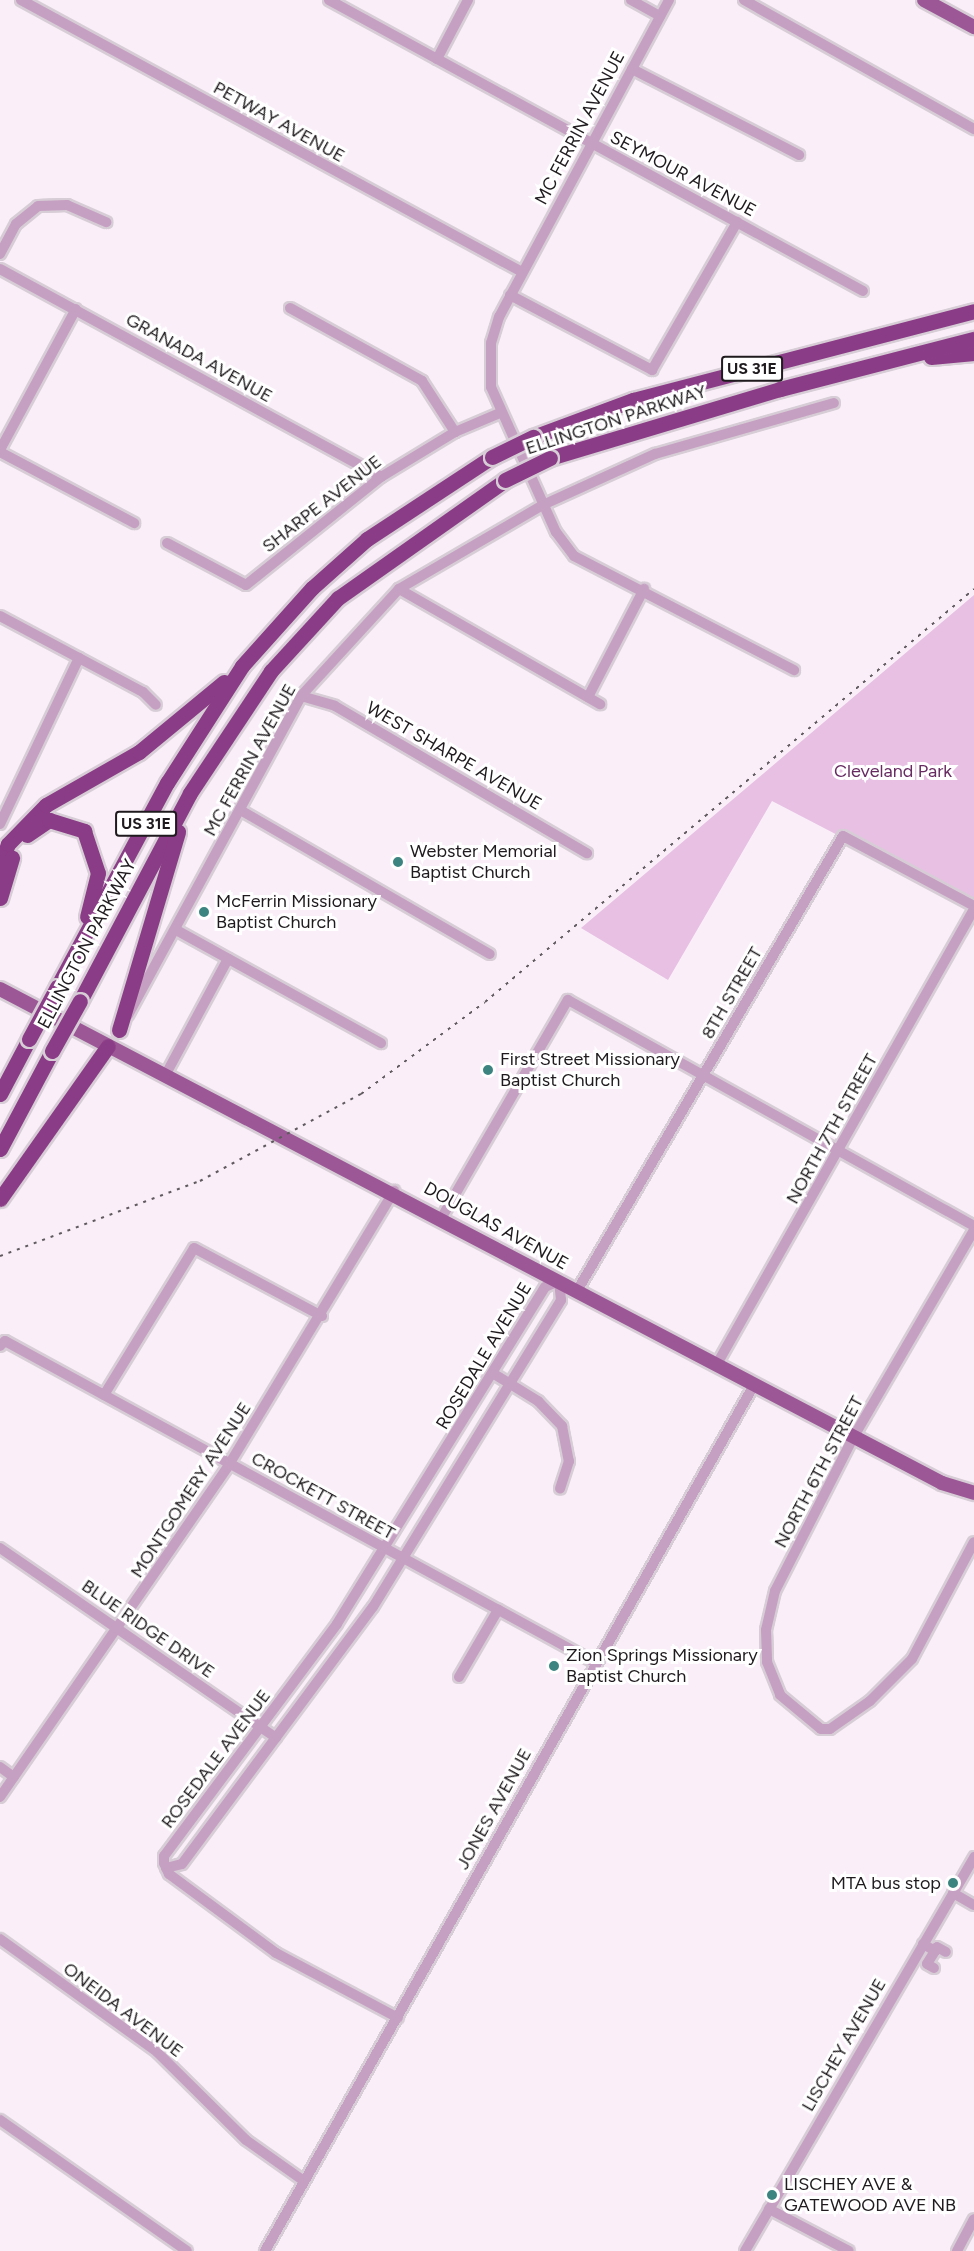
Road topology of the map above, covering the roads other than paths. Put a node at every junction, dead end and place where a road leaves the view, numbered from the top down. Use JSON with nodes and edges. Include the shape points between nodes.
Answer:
{"nodes":[{"id":1,"x":21,"y":0,"type":"edge"},
{"id":2,"x":329,"y":0,"type":"edge"},
{"id":3,"x":468,"y":0,"type":"edge"},
{"id":4,"x":631,"y":0,"type":"edge"},
{"id":5,"x":669,"y":0,"type":"edge"},
{"id":6,"x":744,"y":0,"type":"edge"},
{"id":7,"x":924,"y":0,"type":"edge"},
{"id":8,"x":660,"y":16,"type":"junction"},
{"id":9,"x":974,"y":27,"type":"edge"},
{"id":10,"x":437,"y":59,"type":"junction"},
{"id":11,"x":632,"y":69,"type":"junction"},
{"id":12,"x":974,"y":129,"type":"edge"},
{"id":13,"x":592,"y":144,"type":"junction"},
{"id":14,"x":799,"y":155,"type":"dead end"},
{"id":15,"x":106,"y":222,"type":"dead end"},
{"id":16,"x":737,"y":222,"type":"junction"},
{"id":17,"x":0,"y":254,"type":"edge"},
{"id":18,"x":0,"y":269,"type":"edge"},
{"id":19,"x":522,"y":272,"type":"junction"},
{"id":20,"x":863,"y":291,"type":"dead end"},
{"id":21,"x":510,"y":295,"type":"junction"},
{"id":22,"x":290,"y":308,"type":"dead end"},
{"id":23,"x":76,"y":309,"type":"junction"},
{"id":24,"x":974,"y":309,"type":"edge"},
{"id":25,"x":974,"y":339,"type":"edge"},
{"id":26,"x":974,"y":353,"type":"edge"},
{"id":27,"x":872,"y":365,"type":"junction"},
{"id":28,"x":834,"y":403,"type":"dead end"},
{"id":29,"x":500,"y":413,"type":"junction"},
{"id":30,"x":454,"y":432,"type":"junction"},
{"id":31,"x":0,"y":451,"type":"edge"},
{"id":32,"x":381,"y":477,"type":"junction"},
{"id":33,"x":543,"y":505,"type":"junction"},
{"id":34,"x":134,"y":523,"type":"dead end"},
{"id":35,"x":167,"y":543,"type":"dead end"},
{"id":36,"x":399,"y":589,"type":"junction"},
{"id":37,"x":644,"y":589,"type":"junction"},
{"id":38,"x":0,"y":616,"type":"edge"},
{"id":39,"x":79,"y":658,"type":"junction"},
{"id":40,"x":242,"y":666,"type":"junction"},
{"id":41,"x":794,"y":670,"type":"dead end"},
{"id":42,"x":301,"y":696,"type":"junction"},
{"id":43,"x":588,"y":697,"type":"junction"},
{"id":44,"x":600,"y":704,"type":"dead end"},
{"id":45,"x":156,"y":705,"type":"dead end"},
{"id":46,"x":190,"y":793,"type":"junction"},
{"id":47,"x":242,"y":811,"type":"junction"},
{"id":48,"x":0,"y":824,"type":"edge"},
{"id":49,"x":587,"y":853,"type":"dead end"},
{"id":50,"x":0,"y":868,"type":"edge"},
{"id":51,"x":0,"y":898,"type":"edge"},
{"id":52,"x":974,"y":908,"type":"edge"},
{"id":53,"x":178,"y":931,"type":"junction"},
{"id":54,"x":490,"y":954,"type":"dead end"},
{"id":55,"x":228,"y":959,"type":"junction"},
{"id":56,"x":70,"y":964,"type":"junction"},
{"id":57,"x":0,"y":989,"type":"edge"},
{"id":58,"x":119,"y":1030,"type":"junction"},
{"id":59,"x":381,"y":1043,"type":"dead end"},
{"id":60,"x":108,"y":1046,"type":"junction"},
{"id":61,"x":166,"y":1074,"type":"junction"},
{"id":62,"x":703,"y":1075,"type":"junction"},
{"id":63,"x":0,"y":1094,"type":"edge"},
{"id":64,"x":0,"y":1149,"type":"edge"},
{"id":65,"x":840,"y":1151,"type":"junction"},
{"id":66,"x":394,"y":1191,"type":"junction"},
{"id":67,"x":0,"y":1199,"type":"edge"},
{"id":68,"x":442,"y":1217,"type":"junction"},
{"id":69,"x":974,"y":1228,"type":"edge"},
{"id":70,"x":559,"y":1281,"type":"junction"},
{"id":71,"x":577,"y":1291,"type":"junction"},
{"id":72,"x":322,"y":1316,"type":"junction"},
{"id":73,"x":2,"y":1344,"type":"edge"},
{"id":74,"x":717,"y":1364,"type":"junction"},
{"id":75,"x":494,"y":1374,"type":"junction"},
{"id":76,"x":511,"y":1383,"type":"junction"},
{"id":77,"x":754,"y":1384,"type":"junction"},
{"id":78,"x":104,"y":1395,"type":"junction"},
{"id":79,"x":854,"y":1436,"type":"junction"},
{"id":80,"x":230,"y":1463,"type":"junction"},
{"id":81,"x":560,"y":1489,"type":"dead end"},
{"id":82,"x":974,"y":1493,"type":"edge"},
{"id":83,"x":974,"y":1542,"type":"edge"},
{"id":84,"x":0,"y":1548,"type":"edge"},
{"id":85,"x":384,"y":1549,"type":"junction"},
{"id":86,"x":402,"y":1559,"type":"junction"},
{"id":87,"x":498,"y":1610,"type":"junction"},
{"id":88,"x":119,"y":1629,"type":"junction"},
{"id":89,"x":594,"y":1662,"type":"junction"},
{"id":90,"x":459,"y":1677,"type":"dead end"},
{"id":91,"x":262,"y":1728,"type":"junction"},
{"id":92,"x":276,"y":1738,"type":"junction"},
{"id":93,"x":0,"y":1767,"type":"edge"},
{"id":94,"x":14,"y":1777,"type":"junction"},
{"id":95,"x":0,"y":1797,"type":"edge"},
{"id":96,"x":974,"y":1857,"type":"edge"},
{"id":97,"x":166,"y":1868,"type":"junction"},
{"id":98,"x":952,"y":1893,"type":"junction"},
{"id":99,"x":974,"y":1905,"type":"edge"},
{"id":100,"x":0,"y":1939,"type":"edge"},
{"id":101,"x":923,"y":1944,"type":"junction"},
{"id":102,"x":938,"y":1957,"type":"dead end"},
{"id":103,"x":398,"y":2018,"type":"junction"},
{"id":104,"x":0,"y":2120,"type":"edge"},
{"id":105,"x":304,"y":2181,"type":"junction"},
{"id":106,"x":769,"y":2209,"type":"junction"},
{"id":107,"x":974,"y":2219,"type":"edge"},
{"id":108,"x":187,"y":2251,"type":"edge"},
{"id":109,"x":265,"y":2251,"type":"edge"},
{"id":110,"x":745,"y":2251,"type":"edge"},
{"id":111,"x":849,"y":2251,"type":"edge"},
{"id":112,"x":957,"y":2251,"type":"edge"}],
"edges":[{"from":1,"to":19,"type":"street","name":"PETWAY AVENUE"},
{"from":2,"to":10,"type":"street","name":"SEYMOUR AVENUE"},
{"from":3,"to":10,"type":"street"},
{"from":4,"to":8,"type":"street"},
{"from":5,"to":8,"type":"street","name":"MC FERRIN AVENUE"},
{"from":6,"to":12,"type":"street"},
{"from":7,"to":9,"type":"main road"},
{"from":8,"to":11,"type":"street","name":"MC FERRIN AVENUE"},
{"from":10,"to":13,"type":"street","name":"SEYMOUR AVENUE"},
{"from":11,"to":13,"type":"street","name":"MC FERRIN AVENUE"},
{"from":11,"to":14,"type":"street"},
{"from":13,"to":16,"type":"street","name":"SEYMOUR AVENUE"},
{"from":13,"to":19,"type":"street","name":"MC FERRIN AVENUE"},
{"from":15,"to":17,"type":"street","via":[[67,205],[38,207],[16,224]]},
{"from":16,"to":20,"type":"street","name":"SEYMOUR AVENUE"},
{"from":16,"to":21,"type":"street","via":[[652,370]]},
{"from":18,"to":23,"type":"street","name":"GRANADA AVENUE"},
{"from":19,"to":21,"type":"street","name":"MC FERRIN AVENUE"},
{"from":21,"to":29,"type":"street","name":"MC FERRIN AVENUE","via":[[491,343],[488,367]]},
{"from":22,"to":30,"type":"street","via":[[422,381]]},
{"from":23,"to":31,"type":"street"},
{"from":23,"to":32,"type":"street","name":"GRANADA AVENUE"},
{"from":24,"to":40,"type":"highway","name":"ELLINGTON PARKWAY","number":"US 31E","bridge":true,"via":[[643,397],[533,436],[492,457],[367,539],[312,588]]},
{"from":25,"to":27,"type":"highway","name":"ELLINGTON PARKWAY","number":"US 31E"},
{"from":26,"to":27,"type":"highway"},
{"from":27,"to":46,"type":"highway","name":"ELLINGTON PARKWAY","number":"US 31E","bridge":true,"via":[[550,458],[505,480],[427,530],[306,629],[248,700]]},
{"from":28,"to":33,"type":"street","name":"MC FERRIN AVENUE","via":[[655,454]]},
{"from":29,"to":30,"type":"street","name":"SHARPE AVENUE"},
{"from":29,"to":33,"type":"street","name":"MC FERRIN AVENUE"},
{"from":30,"to":32,"type":"street","name":"SHARPE AVENUE"},
{"from":31,"to":34,"type":"street"},
{"from":32,"to":35,"type":"street","name":"SHARPE AVENUE","via":[[246,585]]},
{"from":33,"to":36,"type":"street","name":"MC FERRIN AVENUE"},
{"from":33,"to":37,"type":"street","via":[[574,556]]},
{"from":36,"to":42,"type":"street","name":"MC FERRIN AVENUE"},
{"from":36,"to":43,"type":"street"},
{"from":37,"to":41,"type":"street"},
{"from":37,"to":43,"type":"street"},
{"from":38,"to":39,"type":"street"},
{"from":39,"to":45,"type":"street"},
{"from":39,"to":48,"type":"street"},
{"from":40,"to":50,"type":"highway","via":[[139,752],[46,806],[8,844]]},
{"from":40,"to":56,"type":"highway","name":"ELLINGTON PARKWAY","number":"US 31E","via":[[172,774]]},
{"from":42,"to":47,"type":"street","name":"MC FERRIN AVENUE"},
{"from":42,"to":49,"type":"street","name":"WEST SHARPE AVENUE","via":[[335,706]]},
{"from":43,"to":44,"type":"street"},
{"from":46,"to":58,"type":"highway"},
{"from":46,"to":64,"type":"highway","name":"ELLINGTON PARKWAY","number":"US 31E","bridge":true},
{"from":47,"to":53,"type":"street","name":"MC FERRIN AVENUE"},
{"from":47,"to":54,"type":"street"},
{"from":51,"to":56,"type":"highway","via":[[13,855],[36,826],[60,820],[84,831],[98,873]]},
{"from":52,"to":62,"type":"street","name":"8TH STREET","via":[[843,836]]},
{"from":52,"to":65,"type":"street","name":"NORTH 7TH STREET"},
{"from":53,"to":55,"type":"street"},
{"from":53,"to":58,"type":"street","name":"MC FERRIN AVENUE"},
{"from":55,"to":59,"type":"street"},
{"from":55,"to":61,"type":"street"},
{"from":56,"to":63,"type":"highway","name":"ELLINGTON PARKWAY","number":"US 31E","bridge":true},
{"from":57,"to":60,"type":"main road","name":"DOUGLAS AVENUE"},
{"from":58,"to":60,"type":"main road","name":"MC FERRIN AVENUE"},
{"from":60,"to":61,"type":"main road","name":"DOUGLAS AVENUE"},
{"from":60,"to":67,"type":"highway"},
{"from":61,"to":66,"type":"main road","name":"DOUGLAS AVENUE"},
{"from":62,"to":65,"type":"street"},
{"from":62,"to":68,"type":"street","via":[[568,1000]]},
{"from":62,"to":71,"type":"street","name":"8TH STREET"},
{"from":65,"to":69,"type":"street"},
{"from":65,"to":74,"type":"street","name":"NORTH 7TH STREET"},
{"from":66,"to":68,"type":"main road","name":"DOUGLAS AVENUE"},
{"from":66,"to":72,"type":"street","name":"MONTGOMERY AVENUE"},
{"from":68,"to":70,"type":"main road","name":"DOUGLAS AVENUE"},
{"from":69,"to":79,"type":"street","name":"NORTH 6TH STREET"},
{"from":70,"to":71,"type":"main road","name":"DOUGLAS AVENUE"},
{"from":70,"to":75,"type":"street","name":"ROSEDALE AVENUE","via":[[545,1287]]},
{"from":70,"to":76,"type":"street","name":"ROSEDALE AVENUE","via":[[561,1300]]},
{"from":71,"to":74,"type":"main road","name":"DOUGLAS AVENUE"},
{"from":72,"to":78,"type":"street","via":[[194,1248]]},
{"from":72,"to":80,"type":"street","name":"MONTGOMERY AVENUE"},
{"from":73,"to":78,"type":"street","name":"CROCKETT STREET"},
{"from":74,"to":77,"type":"main road","name":"DOUGLAS AVENUE"},
{"from":75,"to":76,"type":"street"},
{"from":75,"to":85,"type":"street","name":"ROSEDALE AVENUE"},
{"from":76,"to":81,"type":"street","via":[[550,1410],[562,1426],[569,1461]]},
{"from":76,"to":86,"type":"street","name":"ROSEDALE AVENUE"},
{"from":77,"to":79,"type":"main road","name":"DOUGLAS AVENUE"},
{"from":77,"to":89,"type":"street","name":"JONES AVENUE"},
{"from":78,"to":80,"type":"street","name":"CROCKETT STREET"},
{"from":79,"to":82,"type":"main road","name":"DOUGLAS AVENUE","via":[[942,1483]]},
{"from":79,"to":83,"type":"street","name":"NORTH 6TH STREET","via":[[775,1591],[766,1630],[767,1662],[780,1695],[821,1729],[830,1729],[870,1701],[912,1659]]},
{"from":80,"to":85,"type":"street","name":"CROCKETT STREET"},
{"from":80,"to":88,"type":"street","name":"MONTGOMERY AVENUE"},
{"from":84,"to":88,"type":"street","name":"BLUE RIDGE DRIVE"},
{"from":85,"to":86,"type":"street","name":"CROCKETT STREET"},
{"from":85,"to":91,"type":"street","name":"ROSEDALE AVENUE"},
{"from":86,"to":87,"type":"street","name":"CROCKETT STREET"},
{"from":86,"to":92,"type":"street","name":"ROSEDALE AVENUE","via":[[349,1642]]},
{"from":87,"to":89,"type":"street","name":"CROCKETT STREET"},
{"from":87,"to":90,"type":"street"},
{"from":88,"to":91,"type":"street","name":"BLUE RIDGE DRIVE"},
{"from":88,"to":94,"type":"street","name":"MONTGOMERY AVENUE"},
{"from":89,"to":103,"type":"street","name":"JONES AVENUE"},
{"from":91,"to":92,"type":"street","name":"BLUE RIDGE DRIVE"},
{"from":91,"to":97,"type":"street","name":"ROSEDALE AVENUE","via":[[165,1853]]},
{"from":92,"to":97,"type":"street","name":"ROSEDALE AVENUE","via":[[183,1864]]},
{"from":93,"to":94,"type":"street"},
{"from":94,"to":95,"type":"street","name":"MONTGOMERY AVENUE"},
{"from":96,"to":98,"type":"street","name":"LISCHEY AVENUE"},
{"from":97,"to":103,"type":"street","via":[[276,1953]]},
{"from":98,"to":99,"type":"street"},
{"from":98,"to":101,"type":"street","name":"LISCHEY AVENUE"},
{"from":100,"to":105,"type":"street","name":"ONEIDA AVENUE","via":[[157,2052],[246,2140]]},
{"from":101,"to":102,"type":"street"},
{"from":101,"to":106,"type":"street","name":"LISCHEY AVENUE"},
{"from":103,"to":105,"type":"street","name":"JONES AVENUE"},
{"from":104,"to":108,"type":"street"},
{"from":105,"to":109,"type":"street","name":"JONES AVENUE"},
{"from":106,"to":110,"type":"street","name":"LISCHEY AVENUE"},
{"from":106,"to":111,"type":"street"},
{"from":107,"to":112,"type":"street"}]}
